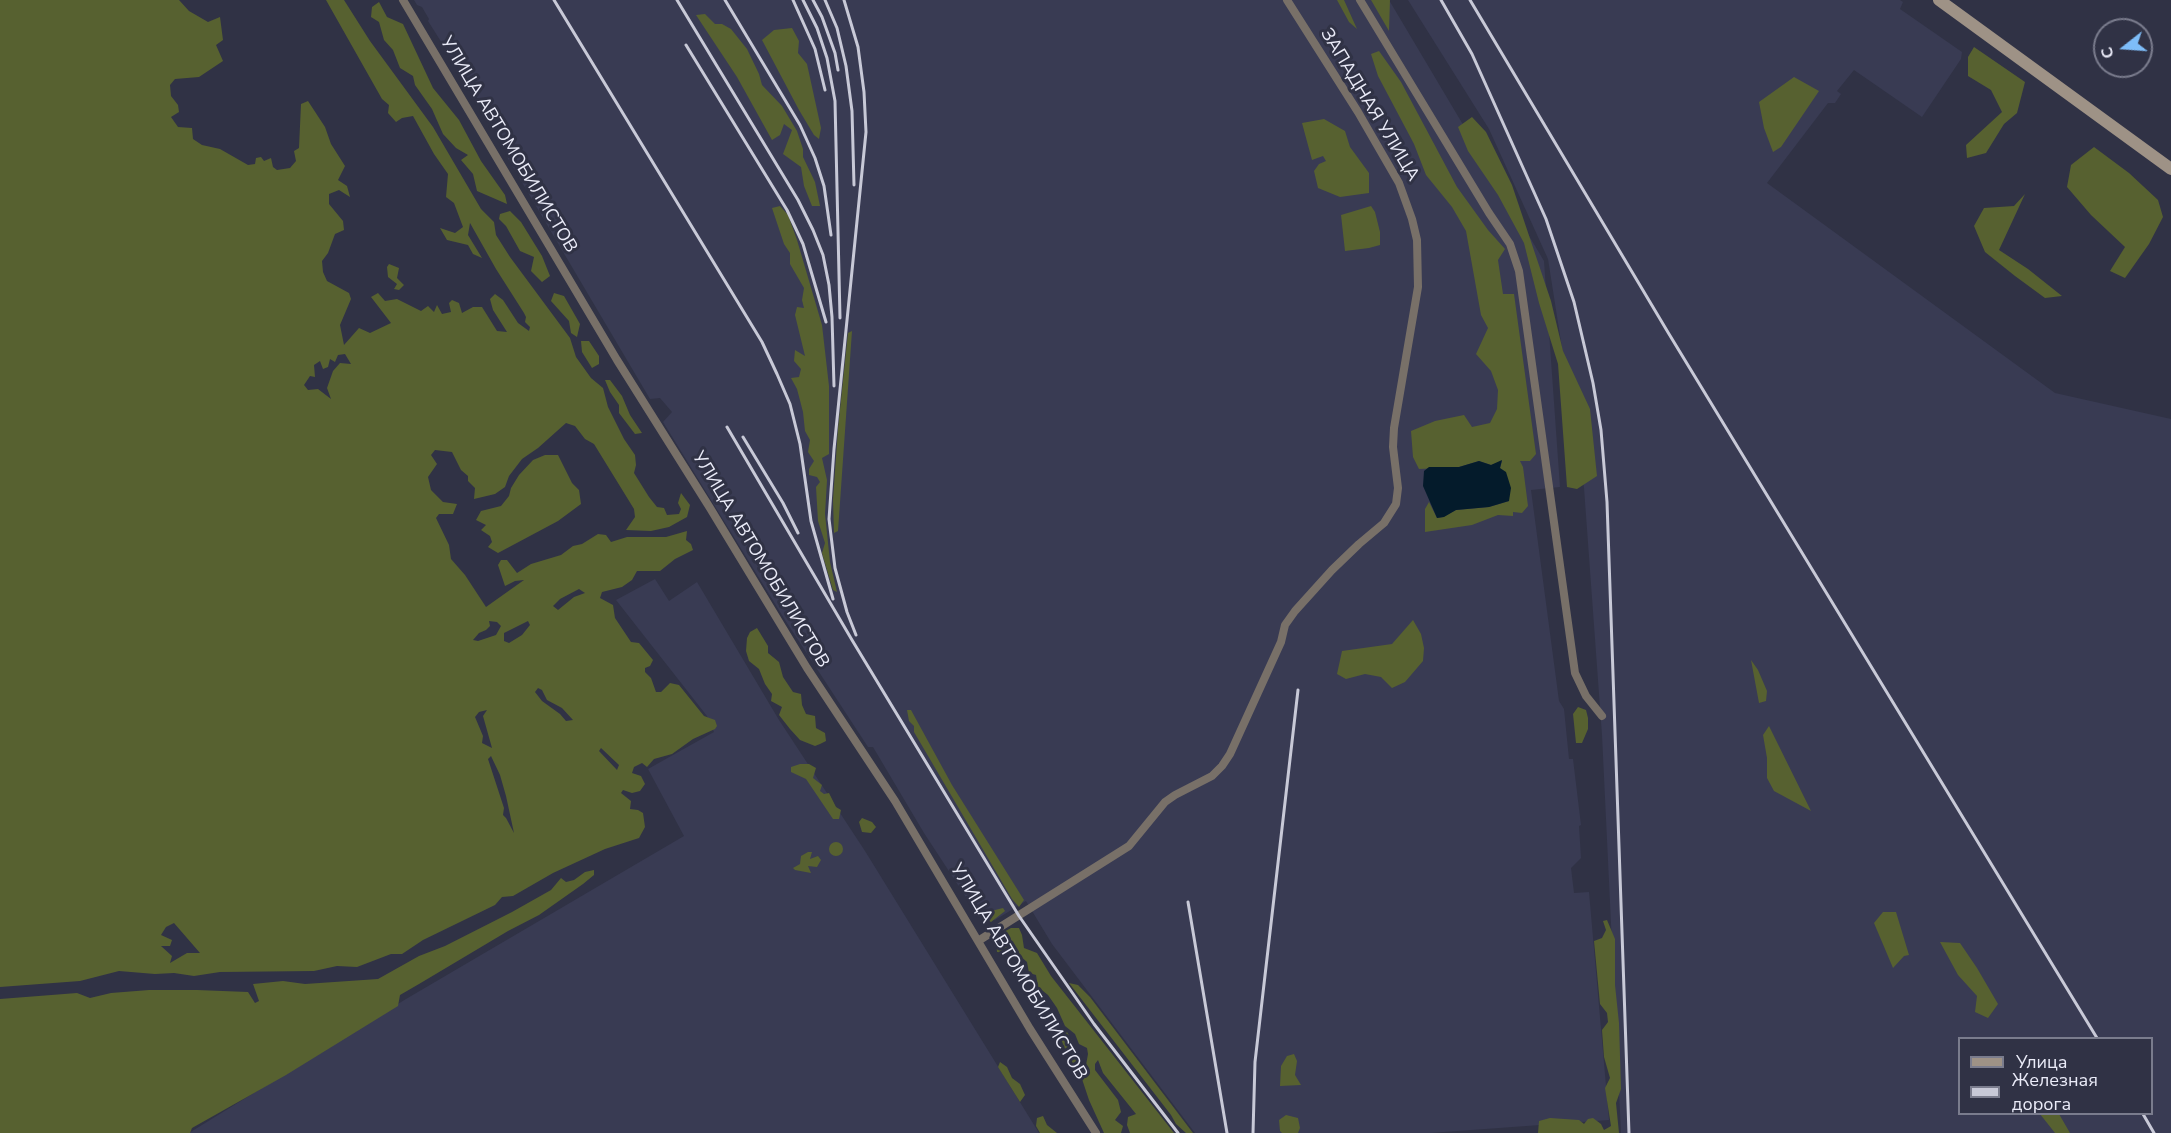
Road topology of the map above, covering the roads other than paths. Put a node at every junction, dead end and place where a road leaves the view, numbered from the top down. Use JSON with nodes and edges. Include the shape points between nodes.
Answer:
{"nodes":[{"id":1,"x":403,"y":0,"type":"edge"},
{"id":2,"x":1287,"y":0,"type":"edge"},
{"id":3,"x":1360,"y":0,"type":"edge"},
{"id":4,"x":1939,"y":0,"type":"edge"},
{"id":5,"x":2171,"y":169,"type":"edge"},
{"id":6,"x":1602,"y":716,"type":"dead end"},
{"id":7,"x":978,"y":941,"type":"junction"},
{"id":8,"x":1096,"y":1133,"type":"edge"}],
"edges":[{"from":1,"to":7,"type":"street","name":"УЛИЦА АВТОМОБИЛИСТОВ","via":[[617,360],[807,668],[895,801]]},
{"from":2,"to":7,"type":"street","name":"ЗАПАДНАЯ УЛИЦА","via":[[1400,183],[1417,240],[1418,287],[1394,428],[1396,504],[1384,523],[1332,570],[1285,625],[1281,642],[1222,766],[1212,776],[1165,802],[1129,846]]},
{"from":3,"to":6,"type":"street","via":[[1510,244],[1519,271],[1575,674]]},
{"from":4,"to":5,"type":"street"},
{"from":7,"to":8,"type":"street","name":"УЛИЦА АВТОМОБИЛИСТОВ"}]}
